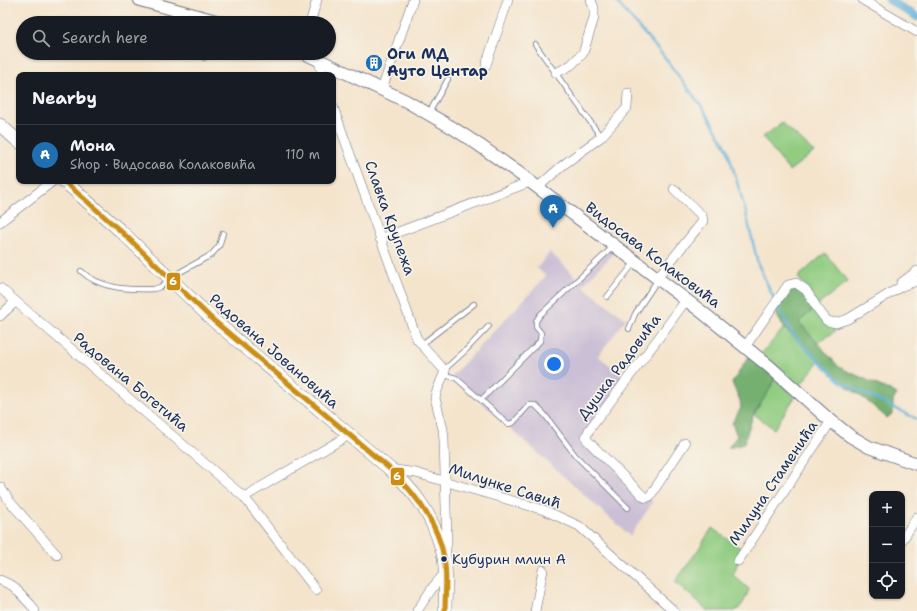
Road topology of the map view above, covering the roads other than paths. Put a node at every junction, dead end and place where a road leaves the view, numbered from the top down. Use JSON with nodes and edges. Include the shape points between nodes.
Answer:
{"nodes":[{"id":1,"x":140,"y":0,"type":"edge"},
{"id":2,"x":317,"y":0,"type":"edge"},
{"id":3,"x":413,"y":0,"type":"edge"},
{"id":4,"x":508,"y":0,"type":"edge"},
{"id":5,"x":591,"y":0,"type":"edge"},
{"id":6,"x":863,"y":0,"type":"edge"},
{"id":7,"x":198,"y":16,"type":"edge"},
{"id":8,"x":312,"y":16,"type":"edge"},
{"id":9,"x":917,"y":32,"type":"edge"},
{"id":10,"x":535,"y":44,"type":"dead end"},
{"id":11,"x":319,"y":60,"type":"joint"},
{"id":12,"x":486,"y":65,"type":"dead end"},
{"id":13,"x":321,"y":72,"type":"edge"},
{"id":14,"x":556,"y":73,"type":"junction"},
{"id":15,"x":448,"y":79,"type":"dead end"},
{"id":16,"x":382,"y":89,"type":"junction"},
{"id":17,"x":628,"y":93,"type":"dead end"},
{"id":18,"x":429,"y":114,"type":"junction"},
{"id":19,"x":336,"y":115,"type":"edge"},
{"id":20,"x":0,"y":125,"type":"edge"},
{"id":21,"x":601,"y":137,"type":"junction"},
{"id":22,"x":16,"y":139,"type":"edge"},
{"id":23,"x":49,"y":184,"type":"edge"},
{"id":24,"x":67,"y":184,"type":"edge"},
{"id":25,"x":534,"y":185,"type":"junction"},
{"id":26,"x":674,"y":190,"type":"dead end"},
{"id":27,"x":0,"y":222,"type":"edge"},
{"id":28,"x":223,"y":233,"type":"dead end"},
{"id":29,"x":380,"y":239,"type":"junction"},
{"id":30,"x":614,"y":246,"type":"junction"},
{"id":31,"x":635,"y":262,"type":"junction"},
{"id":32,"x":81,"y":271,"type":"dead end"},
{"id":33,"x":917,"y":271,"type":"edge"},
{"id":34,"x":658,"y":279,"type":"junction"},
{"id":35,"x":171,"y":280,"type":"junction"},
{"id":36,"x":917,"y":281,"type":"edge"},
{"id":37,"x":0,"y":288,"type":"edge"},
{"id":38,"x":891,"y":292,"type":"junction"},
{"id":39,"x":607,"y":297,"type":"dead end"},
{"id":40,"x":686,"y":300,"type":"junction"},
{"id":41,"x":15,"y":302,"type":"junction"},
{"id":42,"x":474,"y":304,"type":"dead end"},
{"id":43,"x":0,"y":316,"type":"edge"},
{"id":44,"x":489,"y":326,"type":"dead end"},
{"id":45,"x":629,"y":329,"type":"dead end"},
{"id":46,"x":420,"y":342,"type":"junction"},
{"id":47,"x":745,"y":347,"type":"junction"},
{"id":48,"x":445,"y":372,"type":"junction"},
{"id":49,"x":481,"y":400,"type":"junction"},
{"id":50,"x":831,"y":421,"type":"junction"},
{"id":51,"x":349,"y":436,"type":"junction"},
{"id":52,"x":685,"y":443,"type":"dead end"},
{"id":53,"x":917,"y":464,"type":"edge"},
{"id":54,"x":390,"y":469,"type":"junction"},
{"id":55,"x":444,"y":481,"type":"junction"},
{"id":56,"x":0,"y":487,"type":"edge"},
{"id":57,"x":244,"y":497,"type":"junction"},
{"id":58,"x":628,"y":508,"type":"dead end"},
{"id":59,"x":917,"y":517,"type":"edge"},
{"id":60,"x":905,"y":536,"type":"edge"},
{"id":61,"x":57,"y":555,"type":"dead end"},
{"id":62,"x":444,"y":556,"type":"junction"},
{"id":63,"x":738,"y":561,"type":"dead end"},
{"id":64,"x":543,"y":570,"type":"dead end"},
{"id":65,"x":445,"y":573,"type":"junction"},
{"id":66,"x":0,"y":580,"type":"edge"},
{"id":67,"x":316,"y":590,"type":"dead end"},
{"id":68,"x":34,"y":611,"type":"edge"},
{"id":69,"x":417,"y":611,"type":"edge"},
{"id":70,"x":445,"y":611,"type":"edge"},
{"id":71,"x":535,"y":611,"type":"edge"},
{"id":72,"x":674,"y":611,"type":"edge"}],
"edges":[{"from":1,"to":7,"type":"street"},
{"from":2,"to":8,"type":"street"},
{"from":3,"to":16,"type":"street"},
{"from":4,"to":12,"type":"street"},
{"from":5,"to":14,"type":"street","via":[[594,18],[583,53]]},
{"from":6,"to":9,"type":"street"},
{"from":10,"to":14,"type":"lane"},
{"from":11,"to":13,"type":"street"},
{"from":11,"to":16,"type":"street","name":"Видосава Колаковића"},
{"from":14,"to":21,"type":"lane"},
{"from":15,"to":18,"type":"lane"},
{"from":16,"to":18,"type":"street","name":"Видосава Колаковића"},
{"from":17,"to":21,"type":"street","via":[[627,108]]},
{"from":18,"to":25,"type":"street","name":"Видосава Колаковића","via":[[479,145]]},
{"from":19,"to":29,"type":"street","name":"Славка Крупежа"},
{"from":20,"to":22,"type":"main road"},
{"from":21,"to":25,"type":"street"},
{"from":23,"to":27,"type":"street"},
{"from":24,"to":35,"type":"main road","name":"Радована Јовановића"},
{"from":25,"to":29,"type":"street"},
{"from":25,"to":30,"type":"street","name":"Видосава Колаковића"},
{"from":26,"to":34,"type":"street","via":[[702,216],[703,221]]},
{"from":28,"to":35,"type":"lane","via":[[221,242],[213,253]]},
{"from":29,"to":46,"type":"street","name":"Славка Крупежа"},
{"from":30,"to":31,"type":"street","name":"Видосава Колаковића"},
{"from":30,"to":49,"type":"lane","via":[[540,315],[536,327],[541,333],[540,341]]},
{"from":31,"to":34,"type":"street","name":"Видосава Колаковића"},
{"from":31,"to":39,"type":"lane"},
{"from":32,"to":35,"type":"lane","via":[[94,281],[108,286],[154,289]]},
{"from":33,"to":38,"type":"street"},
{"from":34,"to":40,"type":"street","name":"Видосава Колаковића"},
{"from":34,"to":45,"type":"lane","via":[[635,314]]},
{"from":35,"to":51,"type":"main road","name":"Радована Јовановића","via":[[223,330]]},
{"from":36,"to":38,"type":"street"},
{"from":37,"to":41,"type":"street","name":"Радована Богетића"},
{"from":38,"to":47,"type":"street","via":[[848,319],[836,323],[827,320],[806,290],[796,283],[788,286]]},
{"from":40,"to":47,"type":"street","name":"Видосава Колаковића"},
{"from":40,"to":52,"type":"street","name":"Душка Радовића","via":[[586,437],[646,498],[650,496]]},
{"from":41,"to":43,"type":"street"},
{"from":41,"to":57,"type":"street","name":"Радована Богетића"},
{"from":42,"to":46,"type":"lane"},
{"from":44,"to":48,"type":"lane"},
{"from":46,"to":48,"type":"street"},
{"from":47,"to":50,"type":"street","name":"Видосава Колаковића"},
{"from":48,"to":49,"type":"lane","via":[[456,378]]},
{"from":48,"to":55,"type":"street","via":[[435,398],[443,429]]},
{"from":49,"to":58,"type":"lane","via":[[508,424],[513,423],[529,405],[535,405],[575,455]]},
{"from":50,"to":53,"type":"street","name":"Видосава Колаковића","via":[[864,445]]},
{"from":50,"to":63,"type":"street","name":"Милуна Стаменића"},
{"from":51,"to":54,"type":"main road","name":"Радована Јовановића"},
{"from":51,"to":57,"type":"street"},
{"from":54,"to":55,"type":"street","name":"Милунке Савић"},
{"from":54,"to":62,"type":"main road","name":"Радована Јовановића","via":[[423,505]]},
{"from":55,"to":62,"type":"street","via":[[447,541]]},
{"from":55,"to":72,"type":"street","name":"Милунке Савић","via":[[544,510],[579,526]]},
{"from":56,"to":61,"type":"street"},
{"from":57,"to":67,"type":"street","name":"Радована Богетића"},
{"from":59,"to":60,"type":"street"},
{"from":62,"to":65,"type":"main road","name":"Радована Јовановића"},
{"from":64,"to":71,"type":"street"},
{"from":65,"to":69,"type":"street"},
{"from":65,"to":70,"type":"main road","name":"Радована Јовановића"},
{"from":66,"to":68,"type":"street","via":[[13,586]]}]}
